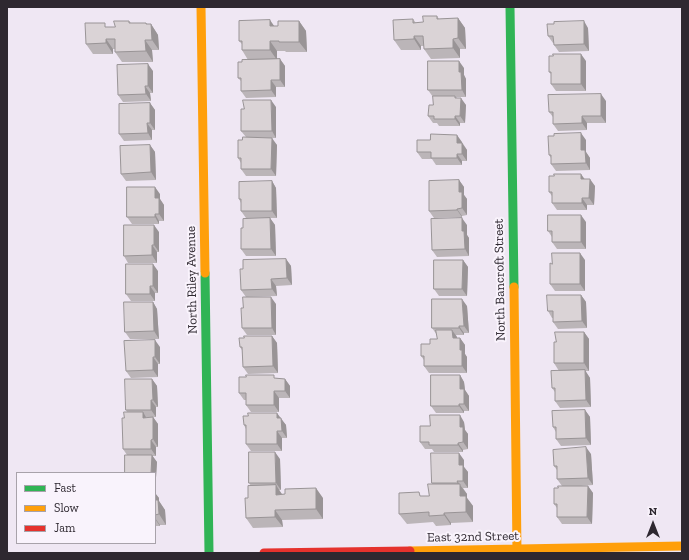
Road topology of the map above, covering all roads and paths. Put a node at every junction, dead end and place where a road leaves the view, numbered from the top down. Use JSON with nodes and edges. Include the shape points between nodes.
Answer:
{"nodes":[{"id":1,"x":201,"y":7,"type":"edge"},
{"id":2,"x":510,"y":7,"type":"edge"},
{"id":3,"x":682,"y":546,"type":"edge"},
{"id":4,"x":517,"y":551,"type":"edge"},
{"id":5,"x":209,"y":553,"type":"edge"},
{"id":6,"x":264,"y":553,"type":"edge"}],
"edges":[{"from":1,"to":5,"type":"street","name":"North Riley Avenue"},
{"from":2,"to":4,"type":"street","name":"North Bancroft Street"},
{"from":3,"to":4,"type":"street","name":"East 32nd Street"},
{"from":4,"to":6,"type":"street","name":"East 32nd Street"}]}
